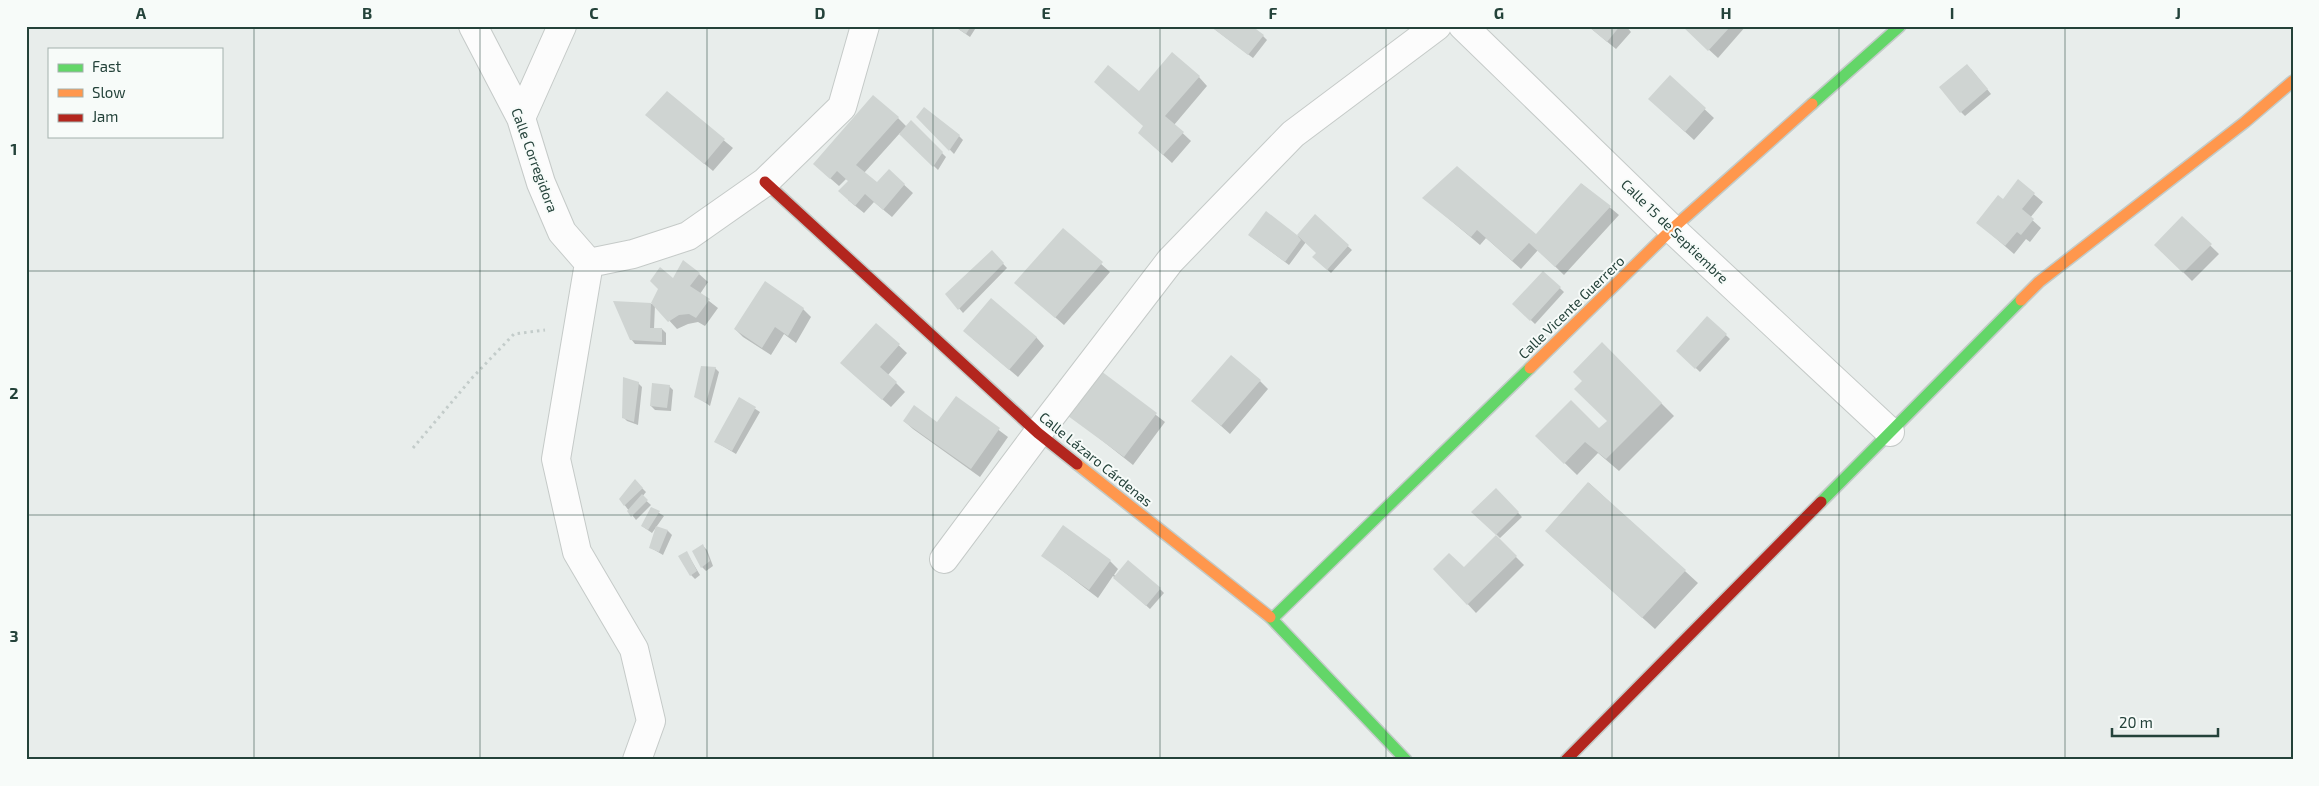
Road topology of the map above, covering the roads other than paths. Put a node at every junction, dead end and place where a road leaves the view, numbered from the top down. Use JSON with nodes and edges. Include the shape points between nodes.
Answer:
{"nodes":[{"id":1,"x":473,"y":26,"type":"edge"},
{"id":2,"x":562,"y":26,"type":"edge"},
{"id":3,"x":866,"y":26,"type":"edge"},
{"id":4,"x":1437,"y":26,"type":"edge"},
{"id":5,"x":1463,"y":26,"type":"edge"},
{"id":6,"x":1900,"y":26,"type":"edge"},
{"id":7,"x":2293,"y":81,"type":"edge"},
{"id":8,"x":522,"y":118,"type":"junction"},
{"id":9,"x":764,"y":182,"type":"junction"},
{"id":10,"x":1672,"y":229,"type":"junction"},
{"id":11,"x":589,"y":263,"type":"junction"},
{"id":12,"x":1890,"y":432,"type":"junction"},
{"id":13,"x":1038,"y":433,"type":"junction"},
{"id":14,"x":944,"y":559,"type":"dead end"},
{"id":15,"x":1272,"y":619,"type":"junction"},
{"id":16,"x":637,"y":760,"type":"edge"},
{"id":17,"x":1406,"y":760,"type":"edge"},
{"id":18,"x":1566,"y":760,"type":"edge"}],
"edges":[{"from":1,"to":8,"type":"street","name":"Calle Corregidora"},
{"from":2,"to":8,"type":"street"},
{"from":3,"to":9,"type":"street","via":[[842,107]]},
{"from":4,"to":13,"type":"street","via":[[1293,134],[1170,261]]},
{"from":5,"to":10,"type":"street","name":"Calle 15 de Septiembre"},
{"from":6,"to":10,"type":"street","name":"Calle Vicente Guerrero"},
{"from":7,"to":12,"type":"street","via":[[2039,282]]},
{"from":8,"to":11,"type":"street","name":"Calle Corregidora","via":[[541,183],[562,232]]},
{"from":9,"to":11,"type":"street","via":[[688,236],[633,254]]},
{"from":9,"to":13,"type":"street","name":"Calle Lázaro Cárdenas"},
{"from":10,"to":12,"type":"street","name":"Calle 15 de Septiembre"},
{"from":10,"to":15,"type":"street","name":"Calle Vicente Guerrero"},
{"from":11,"to":16,"type":"street","via":[[556,459],[577,552],[634,650],[651,721]]},
{"from":12,"to":18,"type":"street"},
{"from":13,"to":14,"type":"street"},
{"from":13,"to":15,"type":"street","name":"Calle Lázaro Cárdenas"},
{"from":15,"to":17,"type":"street","name":"Calle Lázaro Cárdenas"}]}
